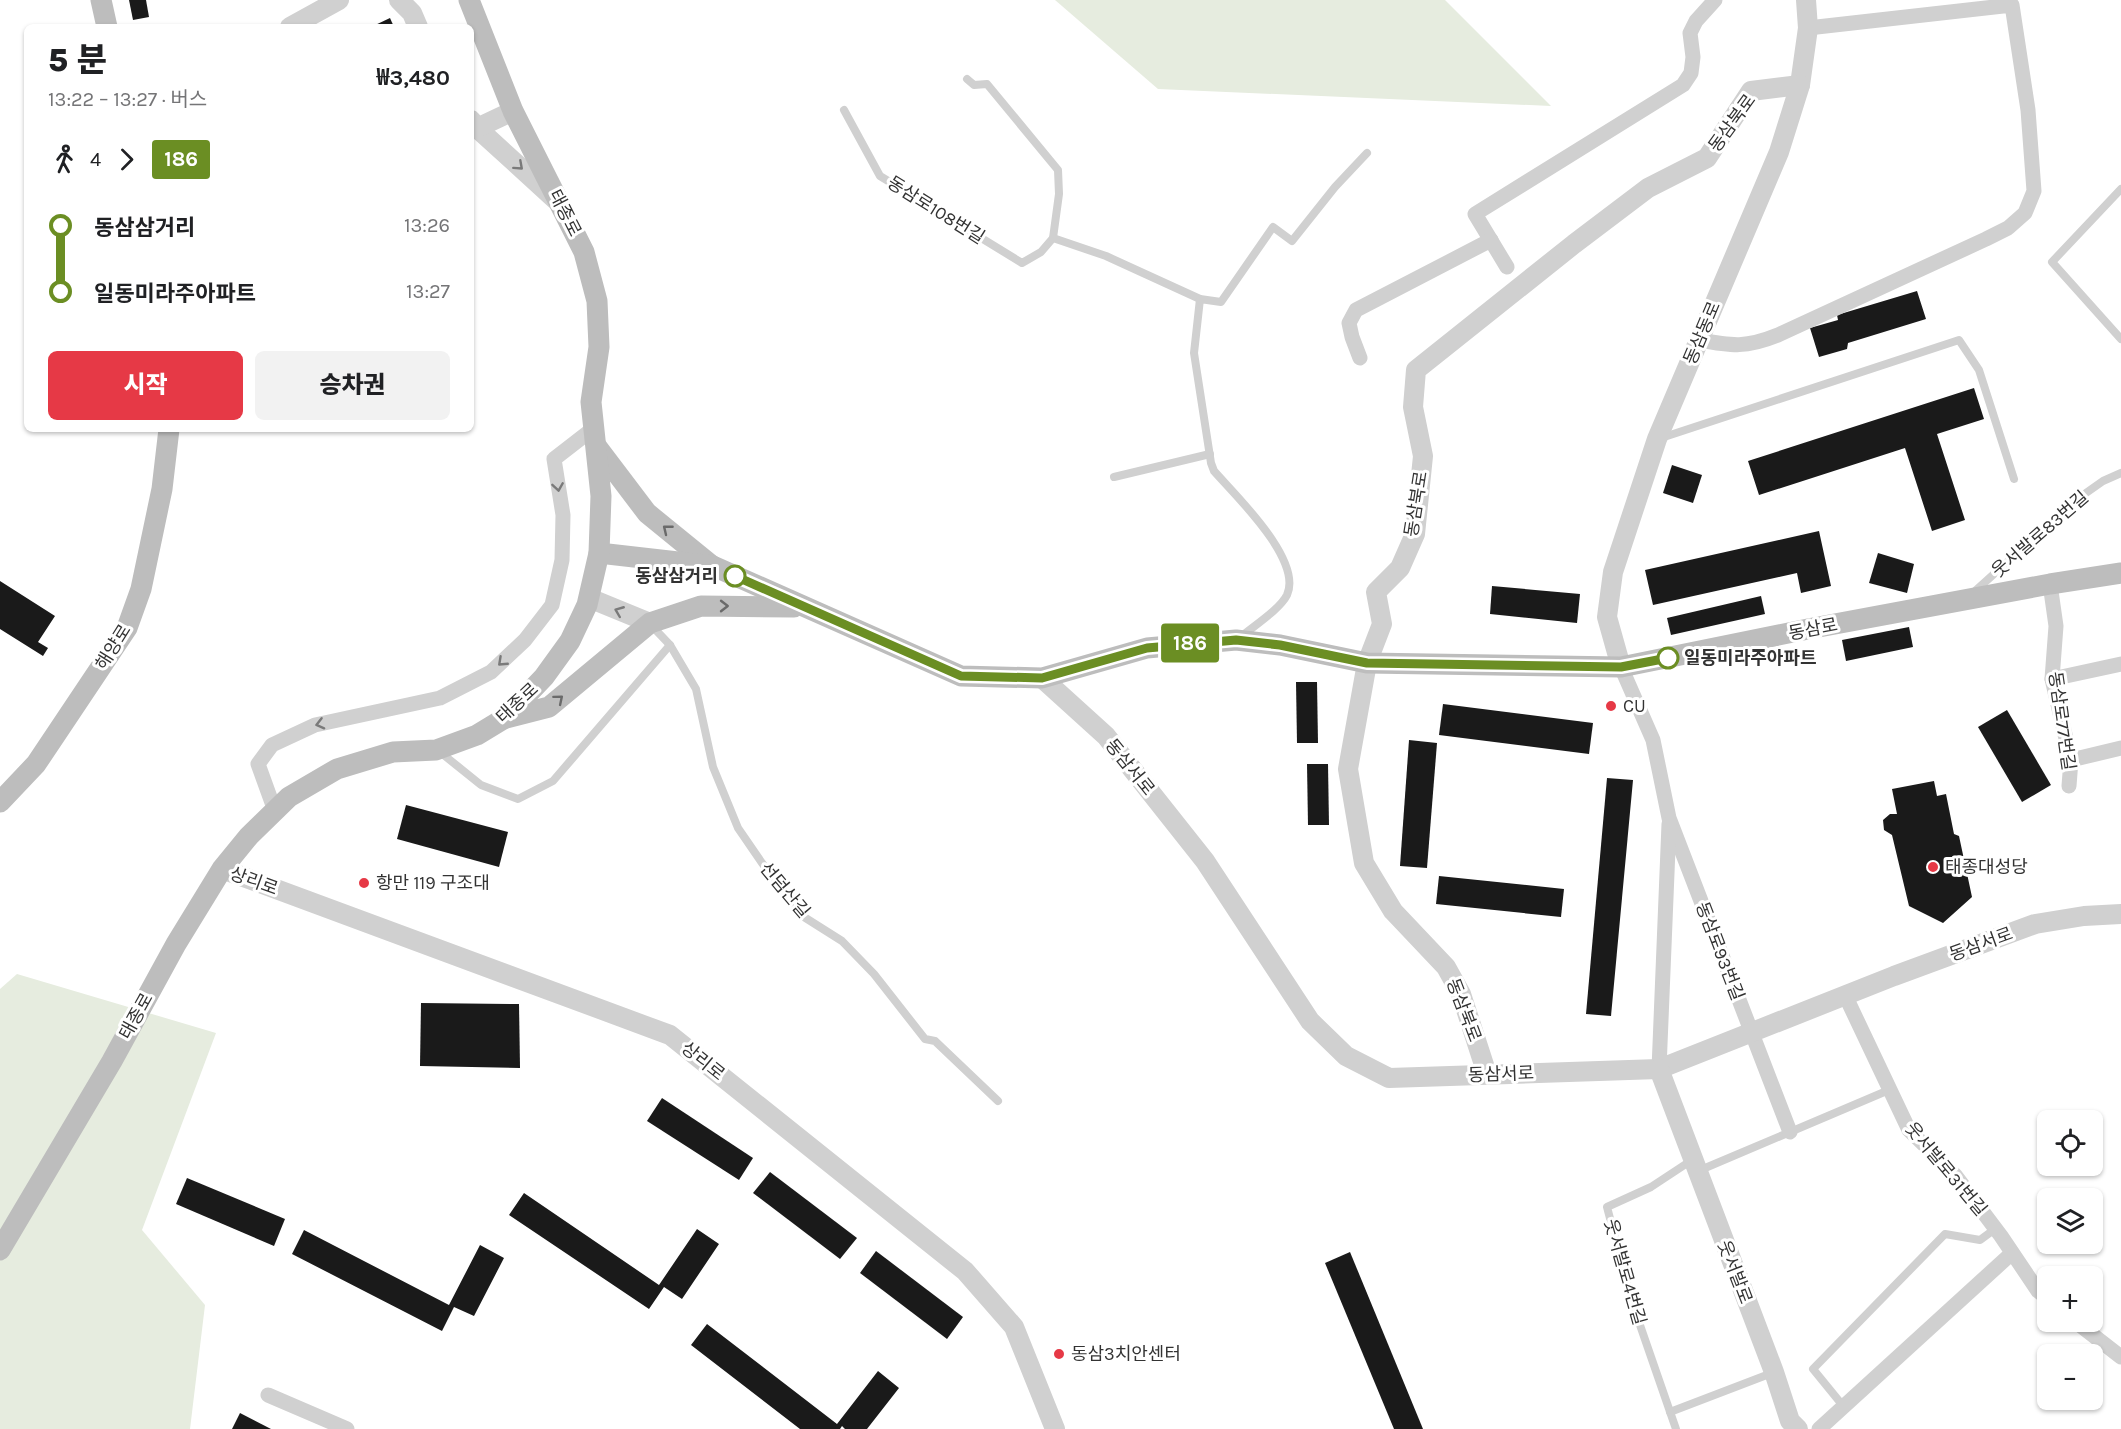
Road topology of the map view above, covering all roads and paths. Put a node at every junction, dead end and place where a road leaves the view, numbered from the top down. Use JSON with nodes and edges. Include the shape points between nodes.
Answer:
{"nodes":[{"id":1,"x":101,"y":0,"type":"edge"},
{"id":2,"x":339,"y":0,"type":"edge"},
{"id":3,"x":399,"y":0,"type":"edge"},
{"id":4,"x":469,"y":0,"type":"edge"},
{"id":5,"x":1714,"y":0,"type":"edge"},
{"id":6,"x":1806,"y":0,"type":"edge"},
{"id":7,"x":2012,"y":3,"type":"edge"},
{"id":8,"x":106,"y":24,"type":"edge"},
{"id":9,"x":295,"y":24,"type":"edge"},
{"id":10,"x":417,"y":24,"type":"edge"},
{"id":11,"x":1808,"y":28,"type":"junction"},
{"id":12,"x":967,"y":79,"type":"dead end"},
{"id":13,"x":1800,"y":84,"type":"junction"},
{"id":14,"x":843,"y":110,"type":"dead end"},
{"id":15,"x":513,"y":111,"type":"junction"},
{"id":16,"x":474,"y":124,"type":"edge"},
{"id":17,"x":1367,"y":153,"type":"dead end"},
{"id":18,"x":2121,"y":189,"type":"edge"},
{"id":19,"x":561,"y":204,"type":"junction"},
{"id":20,"x":1053,"y":238,"type":"junction"},
{"id":21,"x":1491,"y":240,"type":"junction"},
{"id":22,"x":1507,"y":267,"type":"dead end"},
{"id":23,"x":1200,"y":299,"type":"junction"},
{"id":24,"x":2121,"y":339,"type":"edge"},
{"id":25,"x":1699,"y":340,"type":"junction"},
{"id":26,"x":1360,"y":358,"type":"dead end"},
{"id":27,"x":169,"y":432,"type":"edge"},
{"id":28,"x":595,"y":437,"type":"junction"},
{"id":29,"x":1656,"y":439,"type":"junction"},
{"id":30,"x":1210,"y":454,"type":"junction"},
{"id":31,"x":2121,"y":473,"type":"edge"},
{"id":32,"x":1114,"y":477,"type":"dead end"},
{"id":33,"x":2014,"y":479,"type":"dead end"},
{"id":34,"x":599,"y":553,"type":"junction"},
{"id":35,"x":712,"y":566,"type":"junction"},
{"id":36,"x":2121,"y":573,"type":"edge"},
{"id":37,"x":2049,"y":584,"type":"junction"},
{"id":38,"x":589,"y":598,"type":"junction"},
{"id":39,"x":1963,"y":602,"type":"junction"},
{"id":40,"x":803,"y":607,"type":"junction"},
{"id":41,"x":650,"y":624,"type":"junction"},
{"id":42,"x":1236,"y":640,"type":"junction"},
{"id":43,"x":670,"y":645,"type":"junction"},
{"id":44,"x":1367,"y":663,"type":"junction"},
{"id":45,"x":2121,"y":664,"type":"edge"},
{"id":46,"x":1621,"y":667,"type":"junction"},
{"id":47,"x":1042,"y":678,"type":"junction"},
{"id":48,"x":2052,"y":679,"type":"junction"},
{"id":49,"x":505,"y":718,"type":"junction"},
{"id":50,"x":2121,"y":748,"type":"edge"},
{"id":51,"x":436,"y":750,"type":"junction"},
{"id":52,"x":2071,"y":760,"type":"junction"},
{"id":53,"x":2070,"y":786,"type":"dead end"},
{"id":54,"x":0,"y":802,"type":"edge"},
{"id":55,"x":274,"y":811,"type":"junction"},
{"id":56,"x":1669,"y":818,"type":"junction"},
{"id":57,"x":222,"y":869,"type":"junction"},
{"id":58,"x":2121,"y":914,"type":"edge"},
{"id":59,"x":1845,"y":995,"type":"junction"},
{"id":60,"x":1752,"y":1033,"type":"junction"},
{"id":61,"x":1659,"y":1069,"type":"junction"},
{"id":62,"x":1487,"y":1074,"type":"junction"},
{"id":63,"x":1889,"y":1090,"type":"junction"},
{"id":64,"x":998,"y":1101,"type":"dead end"},
{"id":65,"x":1790,"y":1132,"type":"junction"},
{"id":66,"x":1695,"y":1166,"type":"junction"},
{"id":67,"x":1995,"y":1229,"type":"junction"},
{"id":68,"x":0,"y":1250,"type":"edge"},
{"id":69,"x":2012,"y":1253,"type":"junction"},
{"id":70,"x":2037,"y":1290,"type":"edge"},
{"id":71,"x":2089,"y":1332,"type":"edge"},
{"id":72,"x":2121,"y":1357,"type":"edge"},
{"id":73,"x":1774,"y":1372,"type":"junction"},
{"id":74,"x":268,"y":1395,"type":"dead end"},
{"id":75,"x":1844,"y":1407,"type":"junction"},
{"id":76,"x":1670,"y":1412,"type":"junction"},
{"id":77,"x":347,"y":1429,"type":"edge"},
{"id":78,"x":1055,"y":1429,"type":"edge"},
{"id":79,"x":1676,"y":1429,"type":"edge"},
{"id":80,"x":1798,"y":1429,"type":"edge"},
{"id":81,"x":1820,"y":1429,"type":"edge"}],
"edges":[{"from":1,"to":8,"type":"main road"},
{"from":2,"to":9,"type":"street"},
{"from":3,"to":10,"type":"street"},
{"from":4,"to":15,"type":"main road","name":"태종로"},
{"from":5,"to":21,"type":"street","via":[[1690,33],[1693,57],[1683,85],[1475,214]]},
{"from":6,"to":11,"type":"street","name":"동삼동로"},
{"from":7,"to":11,"type":"street"},
{"from":7,"to":25,"type":"street","via":[[2028,110],[2034,191],[2020,220],[1937,263],[1756,344]]},
{"from":11,"to":13,"type":"street","name":"동삼동로"},
{"from":12,"to":20,"type":"lane","via":[[975,85],[987,84],[1058,171]]},
{"from":13,"to":25,"type":"street","name":"동삼동로","via":[[1779,152]]},
{"from":13,"to":44,"type":"street","name":"동삼북로","via":[[1751,91],[1707,158],[1648,188],[1416,370],[1413,407],[1423,456],[1414,534],[1400,568],[1376,592],[1382,624]]},
{"from":14,"to":20,"type":"lane","name":"동삼로108번길","via":[[880,176],[1022,263],[1041,252]]},
{"from":15,"to":16,"type":"street"},
{"from":15,"to":19,"type":"main road","name":"태종로"},
{"from":16,"to":19,"type":"street","one_way":true},
{"from":17,"to":23,"type":"lane","via":[[1292,241],[1272,227],[1221,302]]},
{"from":18,"to":24,"type":"lane","via":[[2052,262]]},
{"from":19,"to":28,"type":"main road","name":"태종로","via":[[584,252],[597,301],[599,347],[591,402]]},
{"from":20,"to":23,"type":"lane","via":[[1106,256]]},
{"from":21,"to":22,"type":"street"},
{"from":21,"to":26,"type":"street","via":[[1356,310],[1349,322]]},
{"from":23,"to":30,"type":"lane","via":[[1194,353]]},
{"from":25,"to":29,"type":"street","name":"동삼동로"},
{"from":27,"to":54,"type":"main road","name":"해양로","via":[[162,489],[143,578],[127,628],[36,764]]},
{"from":28,"to":34,"type":"main road","name":"태종로","via":[[602,496]]},
{"from":35,"to":28,"type":"main road","one_way":true,"via":[[647,513]]},
{"from":28,"to":55,"type":"street","one_way":true,"via":[[554,459],[563,515],[562,560],[552,605],[525,640],[491,672],[440,698],[315,725],[272,745],[258,764]]},
{"from":29,"to":33,"type":"lane","via":[[1959,340],[1979,370]]},
{"from":29,"to":46,"type":"street","name":"동삼동로","via":[[1613,572],[1607,617]]},
{"from":30,"to":32,"type":"lane"},
{"from":30,"to":42,"type":"lane","via":[[1214,471],[1278,546],[1289,572],[1288,593],[1282,602]]},
{"from":31,"to":39,"type":"lane","name":"웃서발로83번길","via":[[2076,500]]},
{"from":34,"to":35,"type":"main road","name":"동삼로"},
{"from":34,"to":38,"type":"main road","name":"태종로"},
{"from":35,"to":40,"type":"main road","name":"동삼로"},
{"from":36,"to":37,"type":"main road","name":"동삼로"},
{"from":37,"to":39,"type":"main road","name":"동삼로"},
{"from":37,"to":48,"type":"street","name":"동삼로77번길","via":[[2056,626]]},
{"from":41,"to":38,"type":"street","one_way":true},
{"from":38,"to":49,"type":"main road","name":"태종로","via":[[570,642]]},
{"from":39,"to":46,"type":"main road","name":"동삼로"},
{"from":41,"to":40,"type":"main road","one_way":true,"via":[[701,606]]},
{"from":40,"to":47,"type":"main road","name":"동삼로","via":[[961,676]]},
{"from":41,"to":43,"type":"lane","name":"선덤산길"},
{"from":49,"to":41,"type":"main road","one_way":true,"via":[[549,707]]},
{"from":42,"to":44,"type":"main road","name":"동삼로"},
{"from":42,"to":47,"type":"main road","name":"동삼로","via":[[1147,648]]},
{"from":43,"to":51,"type":"lane","via":[[553,782],[518,799],[481,786]]},
{"from":43,"to":64,"type":"lane","name":"선덤산길","via":[[696,689],[713,767],[738,828],[762,863],[804,917],[842,941],[874,974],[925,1039],[935,1041]]},
{"from":44,"to":46,"type":"main road","name":"동삼로"},
{"from":44,"to":62,"type":"street","name":"동삼북로","via":[[1348,769],[1364,863],[1393,911],[1446,967],[1461,994]]},
{"from":45,"to":48,"type":"street"},
{"from":46,"to":56,"type":"street","name":"동삼로93번길","via":[[1653,740]]},
{"from":47,"to":62,"type":"street","name":"동삼서로","via":[[1106,736],[1205,861],[1310,1021],[1346,1056],[1389,1078]]},
{"from":48,"to":52,"type":"street","name":"동삼로77번길"},
{"from":49,"to":51,"type":"main road","name":"태종로","via":[[477,735]]},
{"from":50,"to":52,"type":"street"},
{"from":51,"to":55,"type":"main road","name":"태종로","via":[[393,752],[337,769],[289,797]]},
{"from":52,"to":53,"type":"street","name":"동삼로77번길"},
{"from":55,"to":57,"type":"main road","name":"태종로"},
{"from":56,"to":60,"type":"street","name":"동삼로93번길"},
{"from":56,"to":61,"type":"street"},
{"from":57,"to":68,"type":"main road","name":"태종로"},
{"from":57,"to":78,"type":"street","name":"상리로","via":[[670,1035],[965,1271],[1014,1327]]},
{"from":58,"to":59,"type":"street","name":"동삼서로","via":[[2084,915],[2035,924]]},
{"from":59,"to":60,"type":"street","name":"동삼서로"},
{"from":59,"to":63,"type":"street","name":"웃서발로31번길"},
{"from":60,"to":61,"type":"street","name":"동삼서로"},
{"from":60,"to":65,"type":"street","name":"동삼로93번길"},
{"from":61,"to":62,"type":"street","name":"동삼서로"},
{"from":61,"to":66,"type":"street","name":"웃서발로"},
{"from":63,"to":65,"type":"lane"},
{"from":63,"to":67,"type":"street","name":"웃서발로31번길","via":[[1909,1130],[1954,1175]]},
{"from":65,"to":66,"type":"lane"},
{"from":66,"to":73,"type":"street","name":"웃서발로"},
{"from":66,"to":76,"type":"lane","name":"웃서발로4번길","via":[[1607,1207],[1632,1302]]},
{"from":67,"to":69,"type":"street","name":"웃서발로31번길"},
{"from":67,"to":75,"type":"lane","via":[[1980,1240],[1945,1234],[1813,1369]]},
{"from":69,"to":70,"type":"street","name":"웃서발로31번길"},
{"from":69,"to":75,"type":"street"},
{"from":71,"to":72,"type":"street"},
{"from":73,"to":76,"type":"lane"},
{"from":73,"to":80,"type":"street","name":"웃서발로","via":[[1790,1421]]},
{"from":74,"to":77,"type":"street"},
{"from":75,"to":81,"type":"street"},
{"from":76,"to":79,"type":"lane","name":"웃서발로4번길"}]}
